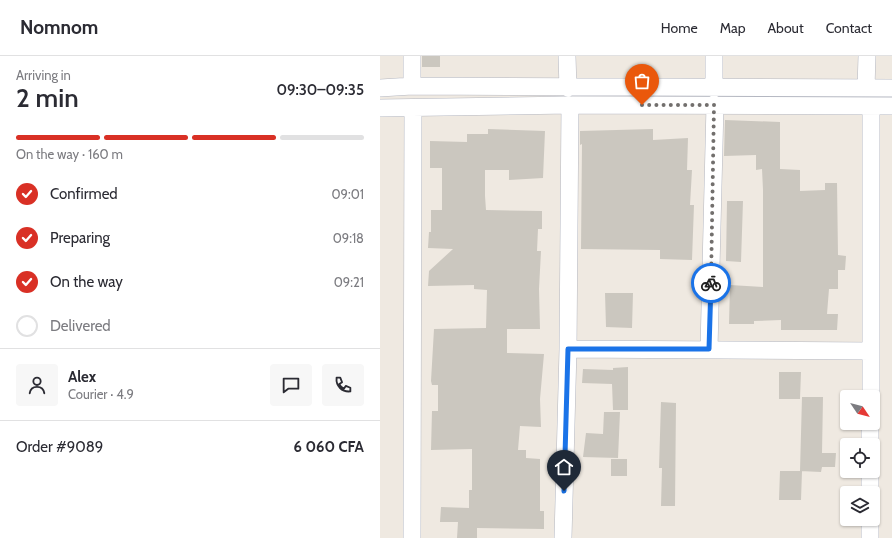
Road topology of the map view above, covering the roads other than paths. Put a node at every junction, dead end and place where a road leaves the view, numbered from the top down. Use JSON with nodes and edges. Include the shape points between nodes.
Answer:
{"nodes":[{"id":1,"x":412,"y":56,"type":"edge"},
{"id":2,"x":567,"y":56,"type":"edge"},
{"id":3,"x":714,"y":56,"type":"edge"},
{"id":4,"x":867,"y":56,"type":"edge"},
{"id":5,"x":412,"y":86,"type":"junction"},
{"id":6,"x":380,"y":88,"type":"edge"},
{"id":7,"x":568,"y":88,"type":"junction"},
{"id":8,"x":866,"y":88,"type":"junction"},
{"id":9,"x":892,"y":88,"type":"edge"},
{"id":10,"x":714,"y":97,"type":"junction"},
{"id":11,"x":570,"y":105,"type":"junction"},
{"id":12,"x":871,"y":106,"type":"junction"},
{"id":13,"x":892,"y":106,"type":"edge"},
{"id":14,"x":380,"y":108,"type":"edge"},
{"id":15,"x":413,"y":108,"type":"junction"},
{"id":16,"x":568,"y":349,"type":"junction"},
{"id":17,"x":709,"y":349,"type":"junction"},
{"id":18,"x":871,"y":350,"type":"junction"},
{"id":19,"x":871,"y":390,"type":"edge"},
{"id":20,"x":870,"y":526,"type":"edge"},
{"id":21,"x":412,"y":538,"type":"edge"},
{"id":22,"x":563,"y":538,"type":"edge"},
{"id":23,"x":870,"y":538,"type":"edge"}],
"edges":[{"from":1,"to":5,"type":"street"},
{"from":2,"to":7,"type":"street"},
{"from":3,"to":10,"type":"street"},
{"from":4,"to":8,"type":"street"},
{"from":5,"to":6,"type":"street"},
{"from":5,"to":7,"type":"street"},
{"from":7,"to":10,"type":"street"},
{"from":8,"to":9,"type":"street"},
{"from":8,"to":10,"type":"street"},
{"from":10,"to":11,"type":"street"},
{"from":10,"to":12,"type":"street"},
{"from":10,"to":17,"type":"street"},
{"from":11,"to":15,"type":"street"},
{"from":11,"to":16,"type":"street"},
{"from":12,"to":13,"type":"street"},
{"from":12,"to":18,"type":"street"},
{"from":14,"to":15,"type":"street"},
{"from":15,"to":21,"type":"street"},
{"from":16,"to":17,"type":"street"},
{"from":16,"to":22,"type":"street"},
{"from":17,"to":18,"type":"street"},
{"from":18,"to":19,"type":"street"},
{"from":20,"to":23,"type":"street"}]}
